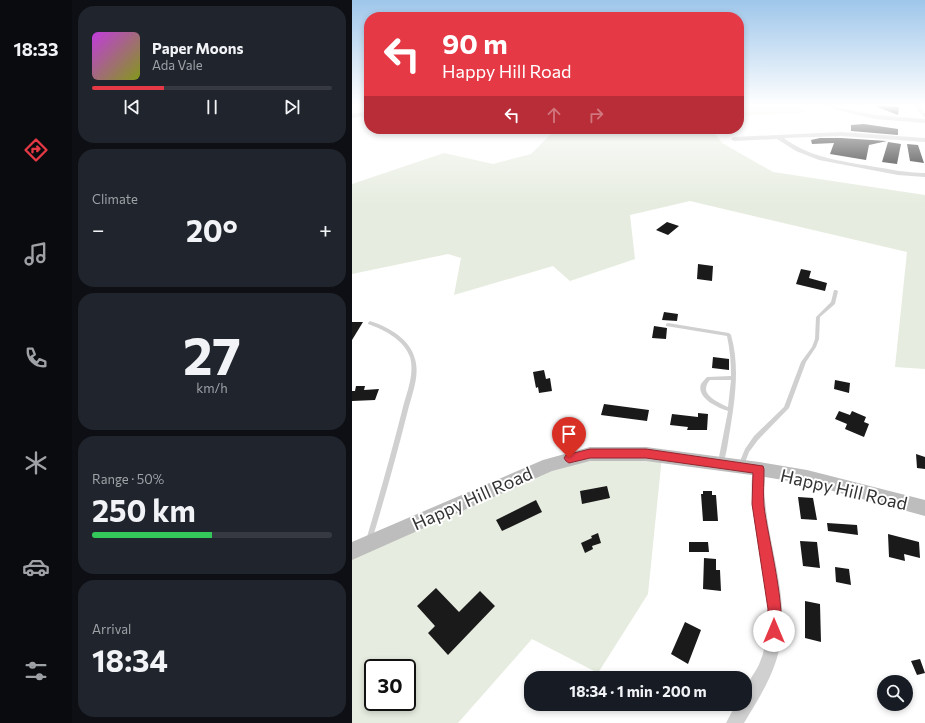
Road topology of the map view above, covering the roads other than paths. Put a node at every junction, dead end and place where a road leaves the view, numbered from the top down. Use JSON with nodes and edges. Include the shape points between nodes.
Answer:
{"nodes":[{"id":1,"x":734,"y":139,"type":"dead end"},
{"id":2,"x":738,"y":139,"type":"edge"},
{"id":3,"x":781,"y":139,"type":"edge"},
{"id":4,"x":908,"y":139,"type":"edge"},
{"id":5,"x":925,"y":140,"type":"edge"},
{"id":6,"x":925,"y":175,"type":"edge"},
{"id":7,"x":836,"y":291,"type":"dead end"},
{"id":8,"x":370,"y":323,"type":"dead end"},
{"id":9,"x":668,"y":324,"type":"dead end"},
{"id":10,"x":732,"y":378,"type":"junction"},
{"id":11,"x":730,"y":410,"type":"junction"},
{"id":12,"x":721,"y":463,"type":"junction"},
{"id":13,"x":741,"y":466,"type":"junction"},
{"id":14,"x":759,"y":469,"type":"junction"},
{"id":15,"x":925,"y":508,"type":"edge"},
{"id":16,"x":360,"y":548,"type":"edge"},
{"id":17,"x":734,"y":723,"type":"edge"}],
"edges":[{"from":1,"to":2,"type":"street"},
{"from":3,"to":6,"type":"street","via":[[796,150],[824,160]]},
{"from":4,"to":5,"type":"street"},
{"from":7,"to":13,"type":"lane","via":[[833,302],[818,317],[817,339],[804,362],[786,408],[756,438]]},
{"from":8,"to":16,"type":"lane","via":[[386,329],[398,338],[404,344],[414,366],[391,469]]},
{"from":9,"to":10,"type":"lane","via":[[728,335],[732,355]]},
{"from":10,"to":11,"type":"lane"},
{"from":10,"to":11,"type":"lane","via":[[709,378],[704,385],[710,401]]},
{"from":11,"to":12,"type":"lane"},
{"from":12,"to":13,"type":"street","name":"Happy Hill Road"},
{"from":12,"to":16,"type":"street","name":"Happy Hill Road","via":[[646,454],[590,454],[569,458]]},
{"from":13,"to":14,"type":"street","name":"Happy Hill Road"},
{"from":14,"to":15,"type":"street","name":"Happy Hill Road"},
{"from":14,"to":17,"type":"street","via":[[758,504],[774,609],[774,631],[771,653],[763,674]]}]}
